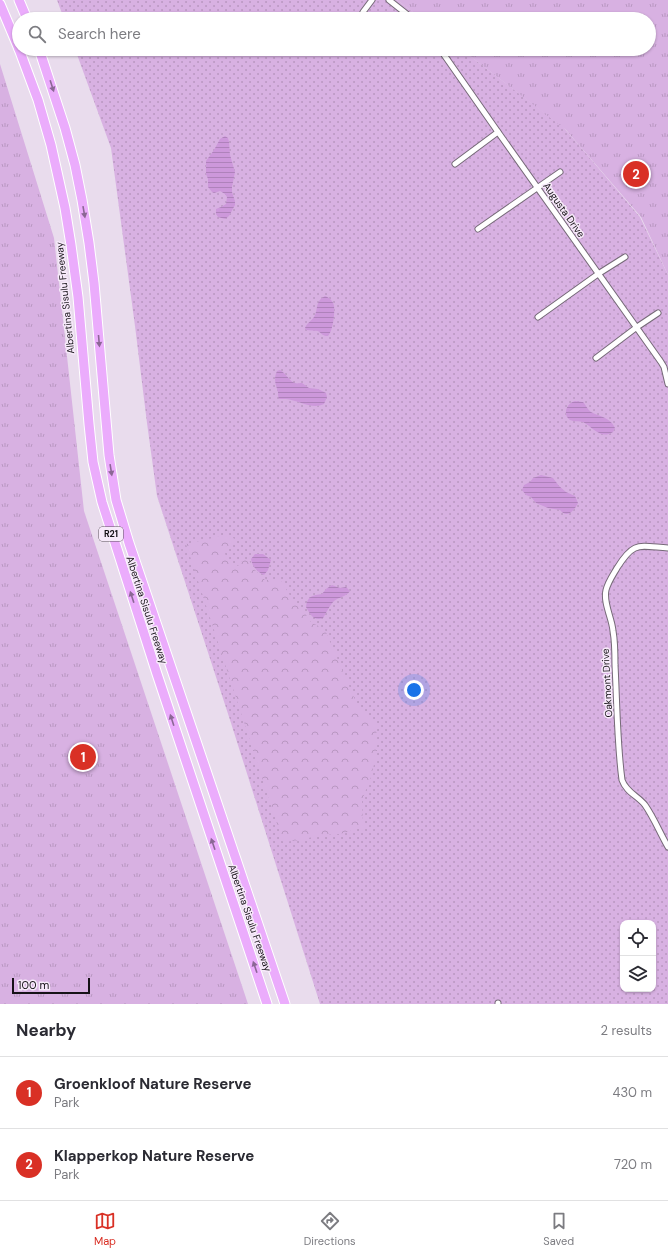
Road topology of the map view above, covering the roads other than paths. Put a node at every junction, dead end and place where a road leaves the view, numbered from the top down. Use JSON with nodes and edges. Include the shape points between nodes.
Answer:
{"nodes":[{"id":1,"x":19,"y":0,"type":"edge"},
{"id":2,"x":372,"y":0,"type":"edge"},
{"id":3,"x":389,"y":0,"type":"edge"},
{"id":4,"x":0,"y":4,"type":"edge"},
{"id":5,"x":24,"y":12,"type":"edge"},
{"id":6,"x":363,"y":12,"type":"dead end"},
{"id":7,"x":404,"y":12,"type":"edge"},
{"id":8,"x":12,"y":32,"type":"edge"},
{"id":9,"x":22,"y":56,"type":"edge"},
{"id":10,"x":41,"y":56,"type":"edge"},
{"id":11,"x":445,"y":56,"type":"edge"},
{"id":12,"x":498,"y":132,"type":"junction"},
{"id":13,"x":455,"y":164,"type":"dead end"},
{"id":14,"x":560,"y":172,"type":"dead end"},
{"id":15,"x":537,"y":187,"type":"junction"},
{"id":16,"x":478,"y":228,"type":"dead end"},
{"id":17,"x":625,"y":257,"type":"dead end"},
{"id":18,"x":598,"y":274,"type":"junction"},
{"id":19,"x":658,"y":313,"type":"dead end"},
{"id":20,"x":538,"y":317,"type":"dead end"},
{"id":21,"x":637,"y":327,"type":"junction"},
{"id":22,"x":596,"y":358,"type":"dead end"},
{"id":23,"x":668,"y":384,"type":"edge"},
{"id":24,"x":668,"y":548,"type":"edge"},
{"id":25,"x":668,"y":847,"type":"edge"},
{"id":26,"x":267,"y":1004,"type":"edge"},
{"id":27,"x":285,"y":1004,"type":"edge"}],
"edges":[{"from":1,"to":5,"type":"highway"},
{"from":2,"to":6,"type":"street"},
{"from":3,"to":7,"type":"street"},
{"from":4,"to":8,"type":"highway","name":"Albertina Sisulu Freeway","number":"R21"},
{"from":26,"to":9,"type":"highway","name":"Albertina Sisulu Freeway","number":"R21","one_way":true,"via":[[102,502],[90,432],[72,246],[51,145]]},
{"from":10,"to":27,"type":"highway","name":"Albertina Sisulu Freeway","number":"R21","one_way":true,"via":[[75,165],[89,243],[109,456],[116,500]]},
{"from":11,"to":12,"type":"street","name":"Augusta Drive"},
{"from":12,"to":13,"type":"street"},
{"from":12,"to":15,"type":"street","name":"Augusta Drive"},
{"from":14,"to":15,"type":"street"},
{"from":15,"to":16,"type":"street"},
{"from":15,"to":18,"type":"street","name":"Augusta Drive"},
{"from":17,"to":18,"type":"street"},
{"from":18,"to":20,"type":"street"},
{"from":18,"to":21,"type":"street","name":"Augusta Drive"},
{"from":19,"to":21,"type":"street"},
{"from":21,"to":22,"type":"street"},
{"from":21,"to":23,"type":"street","name":"Augusta Drive","via":[[664,367]]},
{"from":24,"to":25,"type":"street","name":"Oakmont Drive","via":[[643,546],[630,550],[614,573],[605,593],[613,631],[622,780],[627,789],[644,805]]}]}
